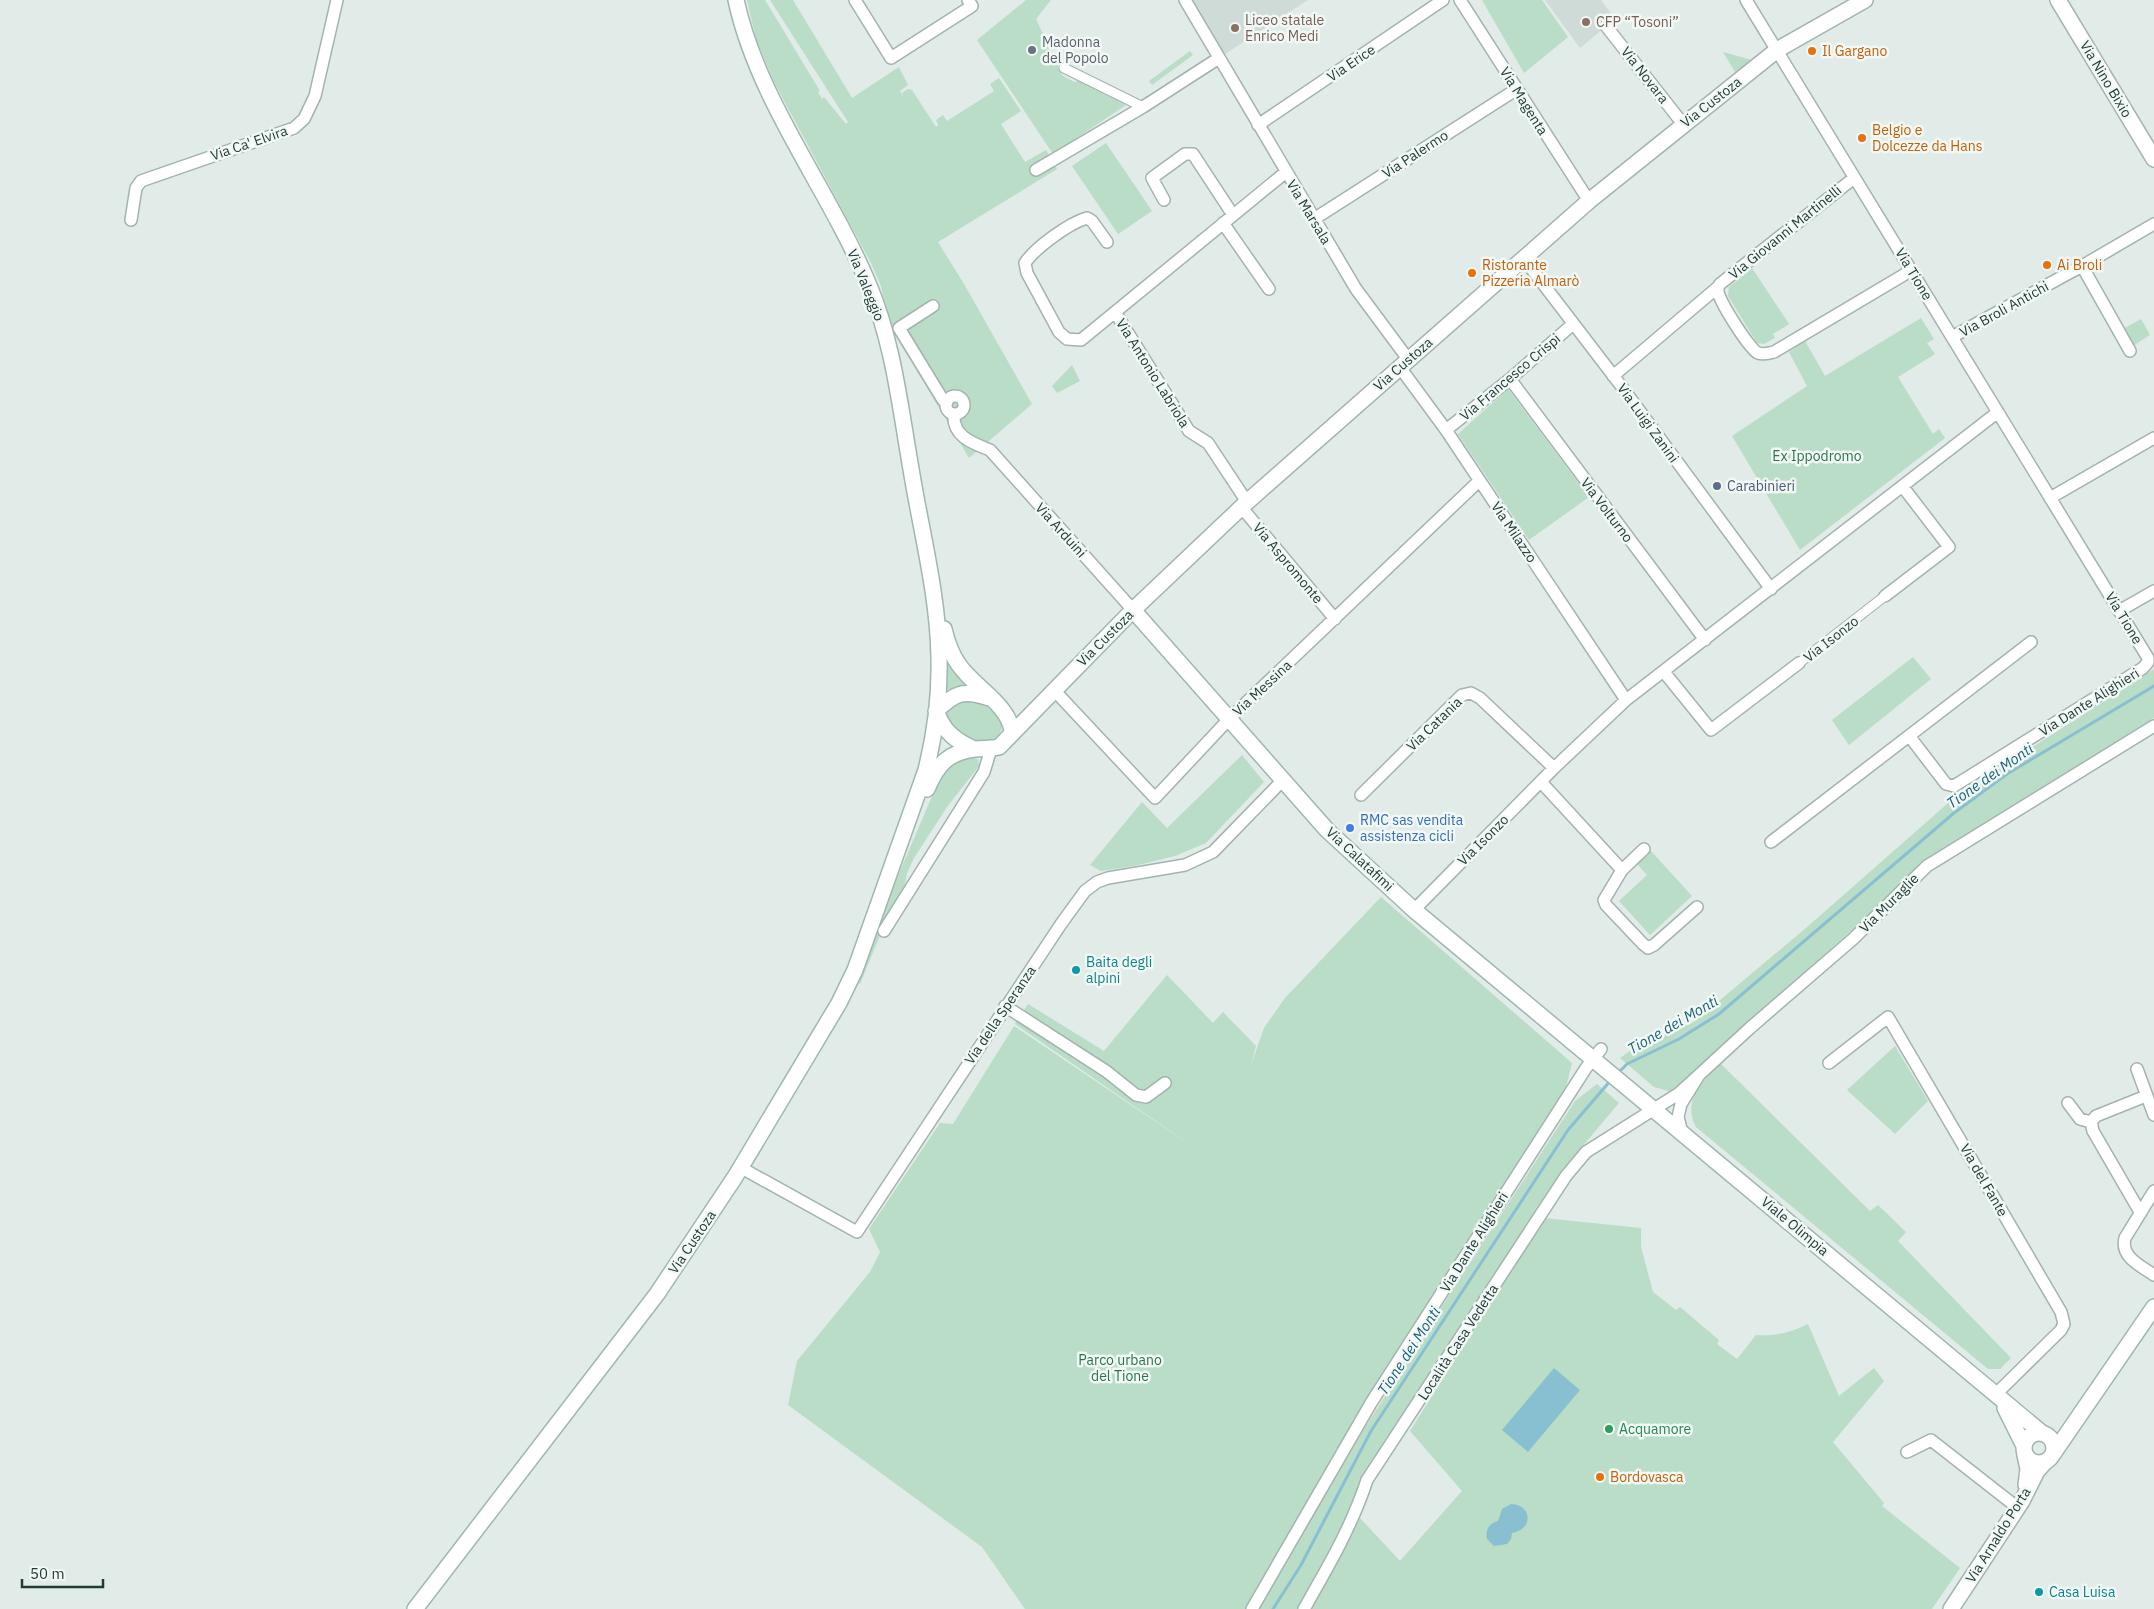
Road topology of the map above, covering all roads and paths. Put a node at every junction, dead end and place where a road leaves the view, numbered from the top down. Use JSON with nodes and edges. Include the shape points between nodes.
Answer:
{"nodes":[{"id":1,"x":337,"y":0,"type":"edge"},
{"id":2,"x":736,"y":0,"type":"edge"},
{"id":3,"x":856,"y":0,"type":"edge"},
{"id":4,"x":968,"y":0,"type":"edge"},
{"id":5,"x":1185,"y":0,"type":"edge"},
{"id":6,"x":1443,"y":0,"type":"edge"},
{"id":7,"x":1460,"y":0,"type":"edge"},
{"id":8,"x":1746,"y":0,"type":"edge"},
{"id":9,"x":1865,"y":0,"type":"edge"},
{"id":10,"x":2058,"y":0,"type":"edge"},
{"id":11,"x":2070,"y":0,"type":"edge"},
{"id":12,"x":1606,"y":26,"type":"dead end"},
{"id":13,"x":1777,"y":50,"type":"junction"},
{"id":14,"x":1220,"y":58,"type":"junction"},
{"id":15,"x":1064,"y":68,"type":"dead end"},
{"id":16,"x":1517,"y":89,"type":"junction"},
{"id":17,"x":1143,"y":107,"type":"junction"},
{"id":18,"x":1683,"y":124,"type":"junction"},
{"id":19,"x":1258,"y":125,"type":"junction"},
{"id":20,"x":2154,"y":139,"type":"edge"},
{"id":21,"x":2154,"y":159,"type":"edge"},
{"id":22,"x":1036,"y":170,"type":"dead end"},
{"id":23,"x":1286,"y":172,"type":"junction"},
{"id":24,"x":1854,"y":178,"type":"junction"},
{"id":25,"x":1164,"y":200,"type":"dead end"},
{"id":26,"x":1589,"y":201,"type":"junction"},
{"id":27,"x":1233,"y":215,"type":"junction"},
{"id":28,"x":1314,"y":219,"type":"junction"},
{"id":29,"x":131,"y":220,"type":"dead end"},
{"id":30,"x":1223,"y":223,"type":"junction"},
{"id":31,"x":2154,"y":224,"type":"edge"},
{"id":32,"x":1107,"y":242,"type":"dead end"},
{"id":33,"x":1524,"y":259,"type":"junction"},
{"id":34,"x":2082,"y":266,"type":"junction"},
{"id":35,"x":1912,"y":270,"type":"junction"},
{"id":36,"x":1718,"y":288,"type":"junction"},
{"id":37,"x":1268,"y":289,"type":"dead end"},
{"id":38,"x":933,"y":306,"type":"dead end"},
{"id":39,"x":1115,"y":312,"type":"junction"},
{"id":40,"x":1573,"y":324,"type":"junction"},
{"id":41,"x":1952,"y":337,"type":"junction"},
{"id":42,"x":2130,"y":351,"type":"dead end"},
{"id":43,"x":1404,"y":363,"type":"junction"},
{"id":44,"x":1613,"y":376,"type":"junction"},
{"id":45,"x":1510,"y":379,"type":"junction"},
{"id":46,"x":1998,"y":412,"type":"junction"},
{"id":47,"x":1446,"y":430,"type":"junction"},
{"id":48,"x":2154,"y":438,"type":"edge"},
{"id":49,"x":1479,"y":481,"type":"junction"},
{"id":50,"x":1903,"y":487,"type":"junction"},
{"id":51,"x":2050,"y":498,"type":"junction"},
{"id":52,"x":1244,"y":505,"type":"junction"},
{"id":53,"x":1771,"y":588,"type":"junction"},
{"id":54,"x":933,"y":591,"type":"junction"},
{"id":55,"x":2154,"y":591,"type":"edge"},
{"id":56,"x":1885,"y":596,"type":"joint"},
{"id":57,"x":1133,"y":610,"type":"junction"},
{"id":58,"x":2120,"y":611,"type":"junction"},
{"id":59,"x":1335,"y":619,"type":"junction"},
{"id":60,"x":1705,"y":640,"type":"junction"},
{"id":61,"x":2031,"y":642,"type":"dead end"},
{"id":62,"x":1799,"y":663,"type":"joint"},
{"id":63,"x":2151,"y":663,"type":"edge"},
{"id":64,"x":1664,"y":672,"type":"junction"},
{"id":65,"x":1050,"y":694,"type":"junction"},
{"id":66,"x":1626,"y":700,"type":"junction"},
{"id":67,"x":995,"y":702,"type":"junction"},
{"id":68,"x":936,"y":711,"type":"junction"},
{"id":69,"x":1230,"y":718,"type":"junction"},
{"id":70,"x":2154,"y":726,"type":"edge"},
{"id":71,"x":1012,"y":731,"type":"junction"},
{"id":72,"x":1910,"y":737,"type":"junction"},
{"id":73,"x":974,"y":749,"type":"junction"},
{"id":74,"x":991,"y":749,"type":"junction"},
{"id":75,"x":1554,"y":768,"type":"junction"},
{"id":76,"x":1282,"y":781,"type":"junction"},
{"id":77,"x":1541,"y":782,"type":"junction"},
{"id":78,"x":1361,"y":795,"type":"dead end"},
{"id":79,"x":904,"y":837,"type":"junction"},
{"id":80,"x":1771,"y":842,"type":"dead end"},
{"id":81,"x":1644,"y":849,"type":"dead end"},
{"id":82,"x":1622,"y":870,"type":"junction"},
{"id":83,"x":1697,"y":907,"type":"dead end"},
{"id":84,"x":1414,"y":910,"type":"junction"},
{"id":85,"x":884,"y":932,"type":"dead end"},
{"id":86,"x":1005,"y":1006,"type":"junction"},
{"id":87,"x":1597,"y":1054,"type":"junction"},
{"id":88,"x":1829,"y":1063,"type":"dead end"},
{"id":89,"x":2137,"y":1070,"type":"dead end"},
{"id":90,"x":1699,"y":1075,"type":"junction"},
{"id":91,"x":1165,"y":1083,"type":"dead end"},
{"id":92,"x":2146,"y":1096,"type":"junction"},
{"id":93,"x":2068,"y":1103,"type":"dead end"},
{"id":94,"x":1653,"y":1109,"type":"junction"},
{"id":95,"x":2154,"y":1115,"type":"edge"},
{"id":96,"x":2091,"y":1122,"type":"junction"},
{"id":97,"x":1682,"y":1133,"type":"junction"},
{"id":98,"x":747,"y":1171,"type":"dead end"},
{"id":99,"x":2154,"y":1191,"type":"edge"},
{"id":100,"x":2140,"y":1212,"type":"junction"},
{"id":101,"x":2154,"y":1275,"type":"edge"},
{"id":102,"x":2154,"y":1307,"type":"edge"},
{"id":103,"x":1996,"y":1394,"type":"junction"},
{"id":104,"x":2078,"y":1418,"type":"junction"},
{"id":105,"x":2044,"y":1434,"type":"junction"},
{"id":106,"x":2025,"y":1451,"type":"junction"},
{"id":107,"x":1907,"y":1452,"type":"dead end"},
{"id":108,"x":2049,"y":1458,"type":"junction"},
{"id":109,"x":2020,"y":1504,"type":"junction"},
{"id":110,"x":415,"y":1609,"type":"edge"},
{"id":111,"x":1252,"y":1609,"type":"edge"},
{"id":112,"x":1304,"y":1609,"type":"edge"},
{"id":113,"x":1951,"y":1609,"type":"edge"}],
"edges":[{"from":1,"to":29,"type":"street","name":"Via Ca' Elvira","via":[[314,96],[304,119],[294,128],[141,181],[136,188]]},
{"from":2,"to":54,"type":"main road","name":"Via Valeggio","via":[[764,81],[853,250],[880,316],[894,372]]},
{"from":3,"to":4,"type":"street","via":[[891,58],[972,6]]},
{"from":5,"to":14,"type":"street","name":"Via Marsala"},
{"from":6,"to":19,"type":"street","name":"Via Erice"},
{"from":7,"to":16,"type":"street","name":"Via Magenta"},
{"from":8,"to":13,"type":"street","name":"Via Tione"},
{"from":9,"to":13,"type":"main road","name":"Via Custoza"},
{"from":10,"to":21,"type":"main road","name":"Via Nino Bixio"},
{"from":11,"to":20,"type":"main road","name":"Via Nino Bixio"},
{"from":12,"to":18,"type":"street","name":"Via Novara"},
{"from":13,"to":18,"type":"main road","name":"Via Custoza"},
{"from":13,"to":24,"type":"street","name":"Via Tione"},
{"from":14,"to":17,"type":"street"},
{"from":14,"to":19,"type":"street","name":"Via Marsala"},
{"from":15,"to":17,"type":"street"},
{"from":16,"to":26,"type":"street","name":"Via Magenta"},
{"from":16,"to":28,"type":"street","name":"Via Palermo"},
{"from":17,"to":22,"type":"street"},
{"from":18,"to":26,"type":"main road","name":"Via Custoza"},
{"from":19,"to":23,"type":"street","name":"Via Marsala"},
{"from":23,"to":27,"type":"street","name":"Via Antonio Labriola"},
{"from":23,"to":28,"type":"street","name":"Via Marsala"},
{"from":24,"to":35,"type":"street","name":"Via Tione"},
{"from":24,"to":36,"type":"street","name":"Via Giovanni Martinelli"},
{"from":25,"to":27,"type":"street","via":[[1152,178],[1185,154],[1193,154]]},
{"from":26,"to":33,"type":"main road","name":"Via Custoza"},
{"from":27,"to":30,"type":"street","name":"Via Antonio Labriola"},
{"from":28,"to":43,"type":"street","name":"Via Marsala"},
{"from":30,"to":37,"type":"street"},
{"from":30,"to":39,"type":"street","name":"Via Antonio Labriola"},
{"from":31,"to":34,"type":"street","name":"Via Broli Antichi"},
{"from":32,"to":39,"type":"street","name":"Via Antonio Labriola","via":[[1087,218],[1031,254],[1025,263],[1054,324],[1067,339],[1081,340]]},
{"from":33,"to":40,"type":"street","name":"Via Luigi Zanini"},
{"from":33,"to":43,"type":"main road","name":"Via Custoza"},
{"from":34,"to":41,"type":"street","name":"Via Broli Antichi"},
{"from":34,"to":42,"type":"street"},
{"from":35,"to":36,"type":"street","name":"Via Giovanni Martinelli","via":[[1774,352],[1764,354],[1751,348],[1720,297]]},
{"from":35,"to":41,"type":"street","name":"Via Tione"},
{"from":36,"to":44,"type":"street","name":"Via Giovanni Martinelli"},
{"from":38,"to":57,"type":"street","name":"Via Arduini","via":[[899,328],[947,402],[947,408],[954,414],[953,423],[960,434],[967,441],[990,450]]},
{"from":39,"to":52,"type":"street","name":"Via Antonio Labriola","via":[[1190,431],[1208,443]]},
{"from":40,"to":44,"type":"street","name":"Via Luigi Zanini"},
{"from":40,"to":45,"type":"street","name":"Via Francesco Crispi"},
{"from":41,"to":46,"type":"street","name":"Via Tione"},
{"from":43,"to":47,"type":"street","name":"Via Milazzo"},
{"from":43,"to":52,"type":"main road","name":"Via Custoza"},
{"from":44,"to":53,"type":"street","name":"Via Luigi Zanini"},
{"from":45,"to":47,"type":"street","name":"Via Francesco Crispi"},
{"from":45,"to":60,"type":"street","name":"Via Volturno"},
{"from":46,"to":50,"type":"street","name":"Via Isonzo"},
{"from":46,"to":51,"type":"street","name":"Via Tione"},
{"from":47,"to":49,"type":"street","name":"Via Milazzo"},
{"from":48,"to":51,"type":"street"},
{"from":49,"to":59,"type":"street","name":"Via Messina"},
{"from":49,"to":66,"type":"street","name":"Via Milazzo"},
{"from":50,"to":53,"type":"street","name":"Via Isonzo"},
{"from":50,"to":56,"type":"street","name":"Via Isonzo","via":[[1949,547]]},
{"from":51,"to":58,"type":"street","name":"Via Tione"},
{"from":52,"to":57,"type":"main road","name":"Via Custoza"},
{"from":52,"to":59,"type":"street","name":"Via Aspromonte"},
{"from":53,"to":60,"type":"street","name":"Via Isonzo"},
{"from":54,"to":67,"type":"main road","via":[[949,647],[959,665]]},
{"from":54,"to":68,"type":"main road","name":"Via Custoza","via":[[940,658]]},
{"from":55,"to":58,"type":"street"},
{"from":56,"to":62,"type":"street","name":"Via Isonzo"},
{"from":57,"to":65,"type":"main road","name":"Via Custoza"},
{"from":57,"to":69,"type":"main road","name":"Via Calatafimi"},
{"from":58,"to":63,"type":"street","name":"Via Tione"},
{"from":59,"to":69,"type":"street","name":"Via Messina"},
{"from":60,"to":64,"type":"street","name":"Via Isonzo"},
{"from":61,"to":72,"type":"street"},
{"from":62,"to":64,"type":"street","name":"Via Isonzo","via":[[1711,730]]},
{"from":63,"to":72,"type":"street","name":"Via Dante Alighieri","via":[[1954,786],[1946,784]]},
{"from":64,"to":66,"type":"street","name":"Via Isonzo"},
{"from":65,"to":67,"type":"main road","name":"Via Custoza","via":[[1027,707],[1014,708]]},
{"from":65,"to":69,"type":"street","name":"Via Messina","via":[[1155,798]]},
{"from":65,"to":71,"type":"main road","name":"Via Custoza"},
{"from":66,"to":75,"type":"street","name":"Via Isonzo"},
{"from":67,"to":68,"type":"main road","name":"Via Custoza","via":[[968,693],[952,697]]},
{"from":67,"to":71,"type":"main road","via":[[1011,722]]},
{"from":68,"to":73,"type":"main road","via":[[941,726]]},
{"from":68,"to":79,"type":"main road","name":"Via Custoza","via":[[926,770]]},
{"from":69,"to":76,"type":"main road","name":"Via Calatafimi"},
{"from":70,"to":90,"type":"street","name":"Via Muraglie","via":[[1927,866],[1853,939]]},
{"from":71,"to":74,"type":"main road","name":"Via Custoza","via":[[1006,741]]},
{"from":72,"to":80,"type":"street"},
{"from":73,"to":74,"type":"main road","name":"Via Custoza"},
{"from":73,"to":79,"type":"main road","name":"Via Custoza","via":[[952,755],[941,764]]},
{"from":74,"to":85,"type":"street","via":[[984,772]]},
{"from":75,"to":77,"type":"street","name":"Via Isonzo"},
{"from":75,"to":78,"type":"street","name":"Via Catania","via":[[1471,693],[1462,695]]},
{"from":76,"to":84,"type":"main road","name":"Via Calatafimi","via":[[1326,830]]},
{"from":76,"to":86,"type":"street","name":"Via della Speranza","via":[[1212,852],[1185,865],[1162,871],[1108,878],[1085,891]]},
{"from":77,"to":82,"type":"street"},
{"from":77,"to":84,"type":"street","name":"Via Isonzo"},
{"from":79,"to":110,"type":"main road","name":"Via Custoza","via":[[860,960],[839,1003],[735,1177],[657,1294]]},
{"from":81,"to":82,"type":"street"},
{"from":82,"to":83,"type":"street","via":[[1604,900],[1648,948]]},
{"from":84,"to":87,"type":"main road","name":"Via Calatafimi"},
{"from":86,"to":91,"type":"street","via":[[1106,1070],[1136,1095],[1146,1098]]},
{"from":86,"to":98,"type":"street","name":"Via della Speranza","via":[[857,1232]]},
{"from":87,"to":94,"type":"main road","name":"Viale Olimpia"},
{"from":87,"to":111,"type":"street","name":"Via Dante Alighieri","via":[[1370,1403]]},
{"from":88,"to":103,"type":"street","name":"Via del Fante","via":[[1888,1017],[2061,1312],[2064,1324],[2061,1330]]},
{"from":89,"to":92,"type":"street"},
{"from":90,"to":94,"type":"street","name":"Località Casa Vedetta","via":[[1678,1094]]},
{"from":90,"to":97,"type":"street","name":"Via Muraglie","via":[[1681,1104],[1678,1117]]},
{"from":92,"to":95,"type":"street"},
{"from":92,"to":96,"type":"street","via":[[2096,1116]]},
{"from":93,"to":96,"type":"street","via":[[2080,1119]]},
{"from":94,"to":97,"type":"main road","name":"Viale Olimpia"},
{"from":94,"to":112,"type":"street","name":"Località Casa Vedetta","via":[[1586,1152],[1566,1176],[1367,1480],[1358,1508],[1335,1556]]},
{"from":96,"to":100,"type":"street","via":[[2093,1131]]},
{"from":97,"to":103,"type":"main road","name":"Viale Olimpia"},
{"from":99,"to":100,"type":"street"},
{"from":100,"to":101,"type":"street","via":[[2125,1238],[2124,1250]]},
{"from":102,"to":104,"type":"main road","name":"Via Arnaldo Porta"},
{"from":103,"to":105,"type":"main road","name":"Viale Olimpia"},
{"from":103,"to":106,"type":"main road","name":"Viale Olimpia","via":[[2010,1415]]},
{"from":104,"to":105,"type":"main road","name":"Via Arnaldo Porta","via":[[2055,1436]]},
{"from":104,"to":108,"type":"main road","name":"Via Arnaldo Porta"},
{"from":105,"to":106,"type":"main road","via":[[2028,1438]]},
{"from":105,"to":108,"type":"main road","via":[[2054,1446]]},
{"from":106,"to":108,"type":"main road","via":[[2032,1462]]},
{"from":106,"to":109,"type":"main road","name":"Viale Olimpia","via":[[2028,1469]]},
{"from":107,"to":109,"type":"street","via":[[1931,1440]]},
{"from":108,"to":109,"type":"main road","name":"Via Arnaldo Porta","via":[[2031,1480]]},
{"from":109,"to":113,"type":"main road","name":"Via Arnaldo Porta"}]}
